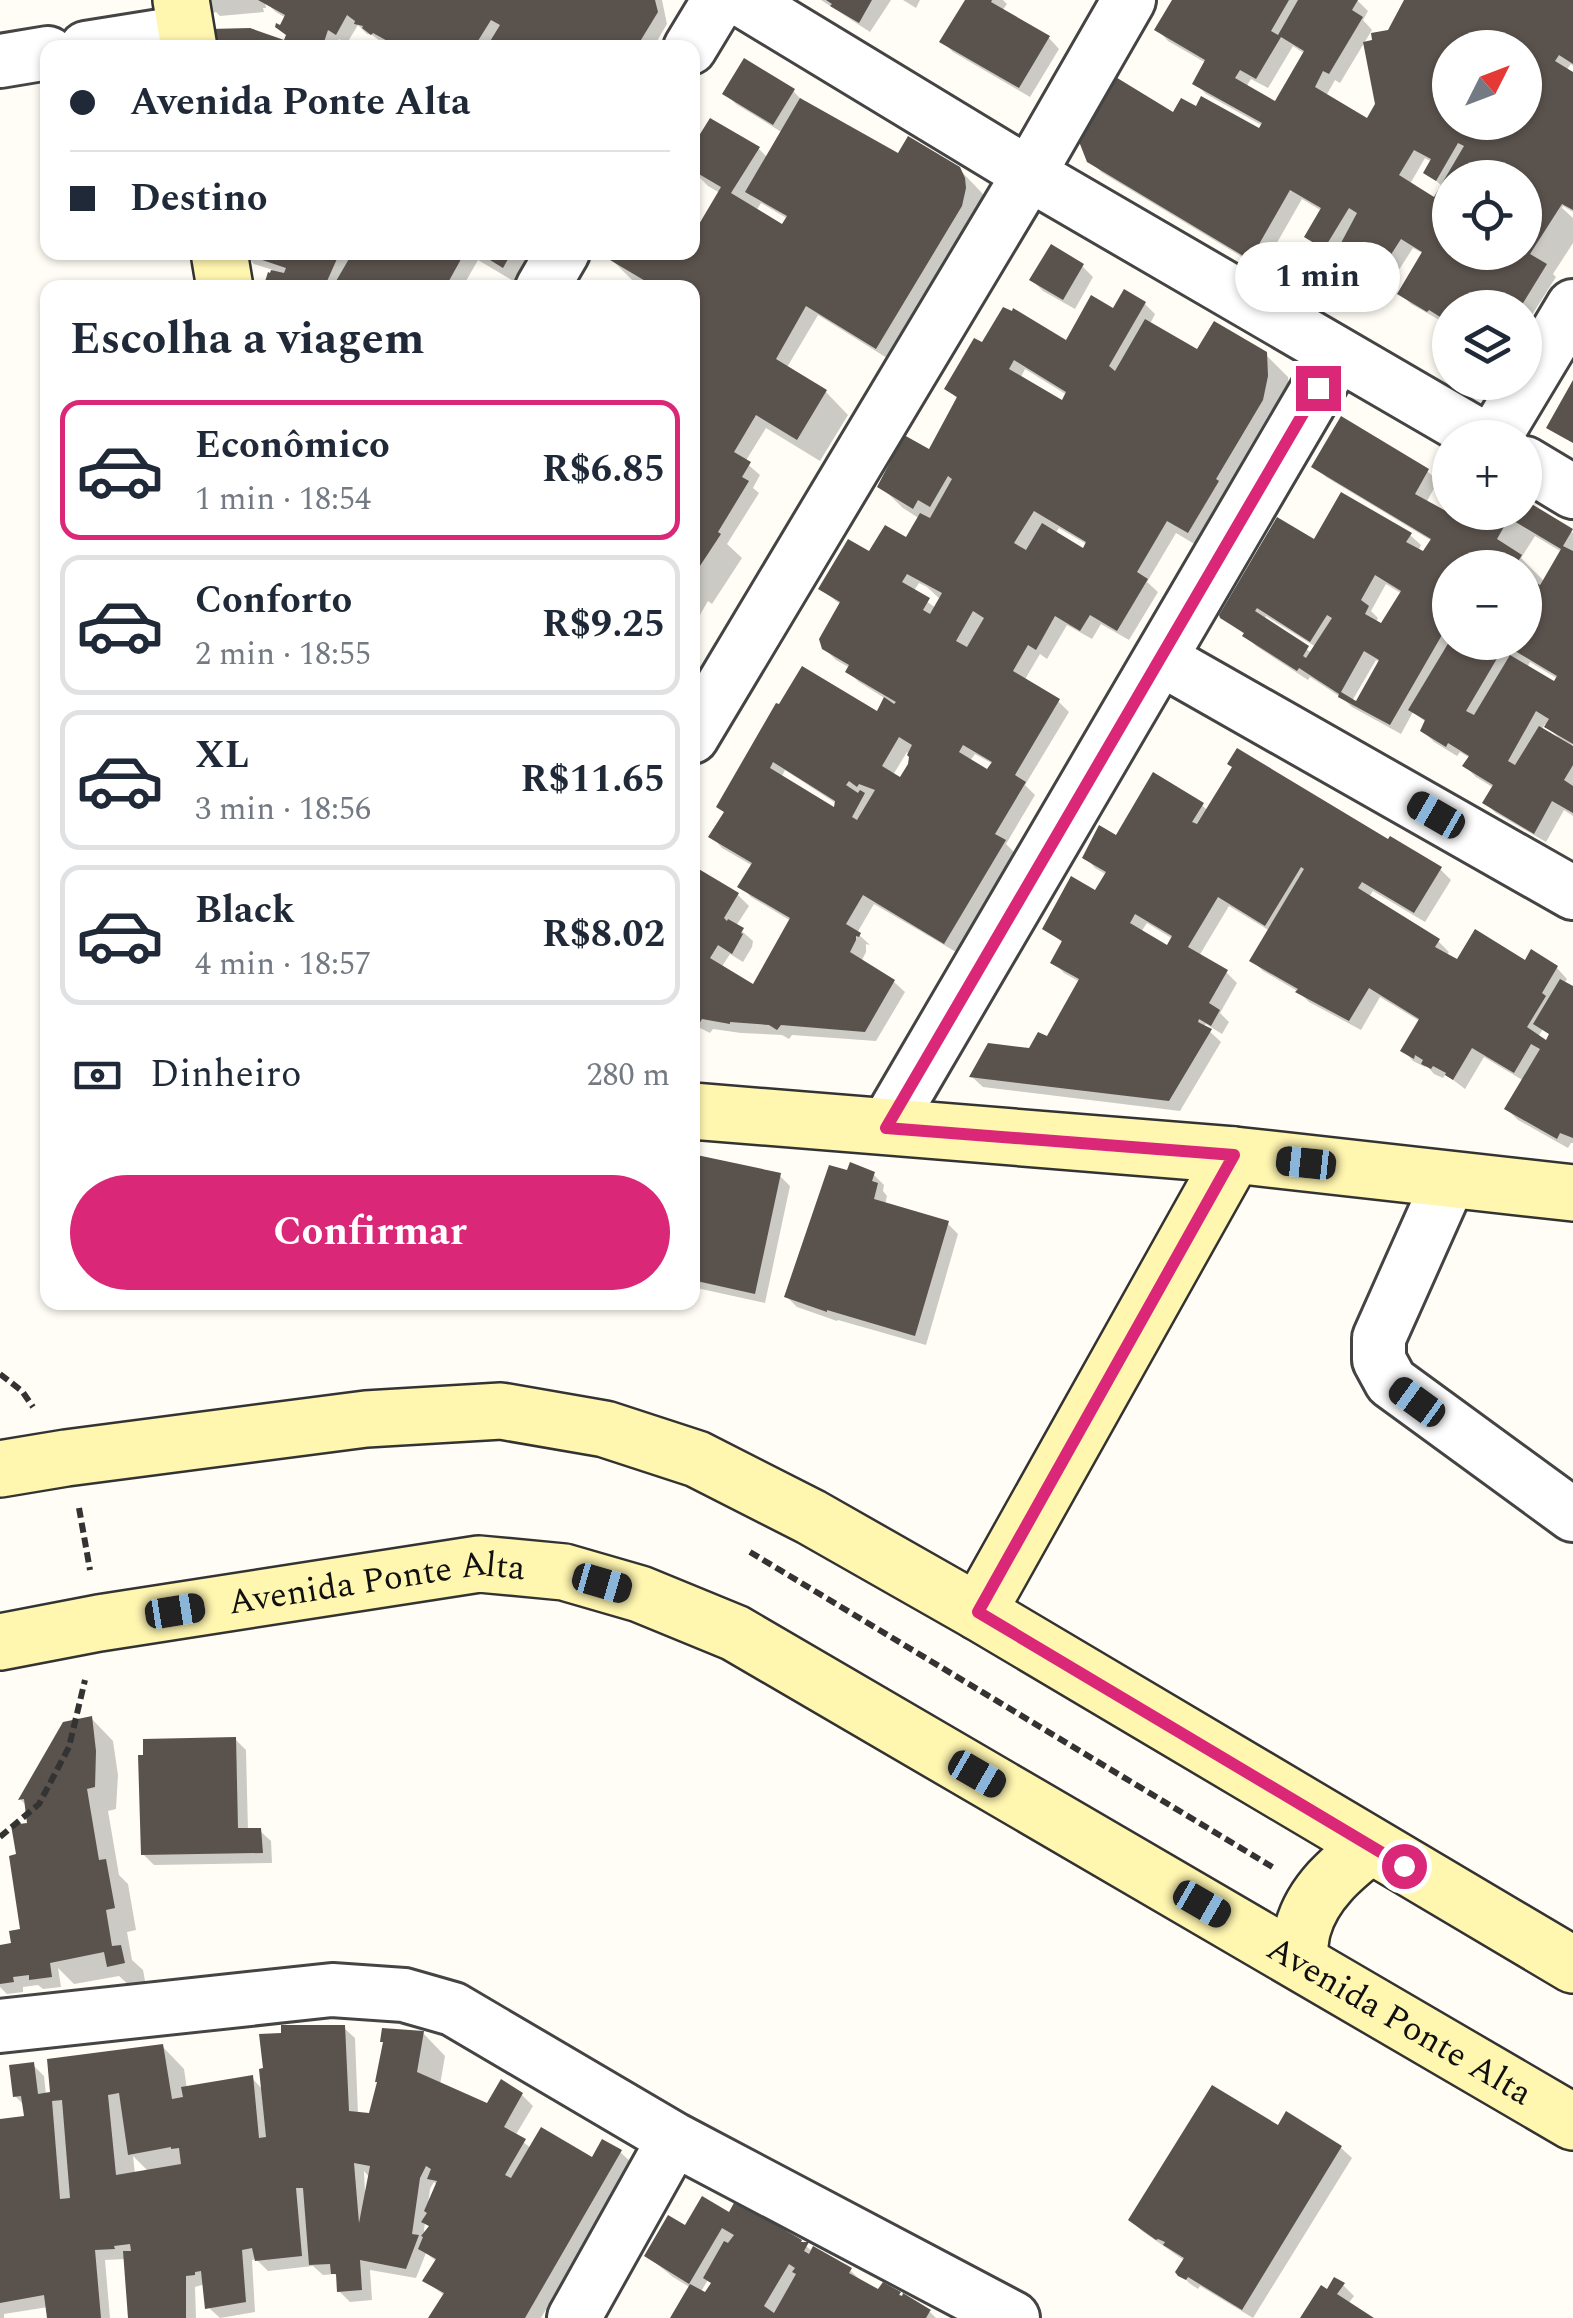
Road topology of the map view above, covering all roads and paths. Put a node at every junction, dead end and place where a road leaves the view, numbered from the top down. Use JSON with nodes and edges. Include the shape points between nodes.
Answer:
{"nodes":[{"id":1,"x":719,"y":0,"type":"edge"},
{"id":2,"x":742,"y":0,"type":"edge"},
{"id":3,"x":1128,"y":0,"type":"edge"},
{"id":4,"x":185,"y":27,"type":"edge"},
{"id":5,"x":124,"y":40,"type":"edge"},
{"id":6,"x":695,"y":40,"type":"edge"},
{"id":7,"x":40,"y":54,"type":"edge"},
{"id":8,"x":0,"y":60,"type":"edge"},
{"id":9,"x":1028,"y":174,"type":"junction"},
{"id":10,"x":1573,"y":306,"type":"edge"},
{"id":11,"x":1338,"y":354,"type":"junction"},
{"id":12,"x":1452,"y":420,"type":"edge"},
{"id":13,"x":1505,"y":420,"type":"edge"},
{"id":14,"x":1542,"y":473,"type":"edge"},
{"id":15,"x":1573,"y":492,"type":"edge"},
{"id":16,"x":1161,"y":659,"type":"junction"},
{"id":17,"x":700,"y":724,"type":"edge"},
{"id":18,"x":1573,"y":893,"type":"edge"},
{"id":19,"x":700,"y":1112,"type":"edge"},
{"id":20,"x":886,"y":1128,"type":"junction"},
{"id":21,"x":1234,"y":1155,"type":"junction"},
{"id":22,"x":1450,"y":1179,"type":"junction"},
{"id":23,"x":1573,"y":1193,"type":"edge"},
{"id":24,"x":0,"y":1469,"type":"edge"},
{"id":25,"x":1573,"y":1515,"type":"edge"},
{"id":26,"x":978,"y":1612,"type":"junction"},
{"id":27,"x":0,"y":1642,"type":"edge"},
{"id":28,"x":1370,"y":1846,"type":"junction"},
{"id":29,"x":1298,"y":1960,"type":"junction"},
{"id":30,"x":1573,"y":1965,"type":"edge"},
{"id":31,"x":0,"y":2026,"type":"edge"},
{"id":32,"x":1573,"y":2122,"type":"edge"},
{"id":33,"x":674,"y":2139,"type":"junction"},
{"id":34,"x":574,"y":2318,"type":"edge"},
{"id":35,"x":1013,"y":2318,"type":"edge"}],
"edges":[{"from":1,"to":6,"type":"street"},
{"from":2,"to":9,"type":"street"},
{"from":3,"to":9,"type":"street"},
{"from":4,"to":5,"type":"street"},
{"from":7,"to":8,"type":"street"},
{"from":9,"to":11,"type":"street"},
{"from":9,"to":17,"type":"street"},
{"from":10,"to":13,"type":"street"},
{"from":11,"to":12,"type":"street"},
{"from":11,"to":16,"type":"street"},
{"from":14,"to":15,"type":"street"},
{"from":16,"to":18,"type":"street"},
{"from":16,"to":20,"type":"street"},
{"from":19,"to":20,"type":"main road"},
{"from":20,"to":21,"type":"main road"},
{"from":21,"to":22,"type":"main road"},
{"from":21,"to":26,"type":"main road"},
{"from":22,"to":23,"type":"main road"},
{"from":22,"to":25,"type":"street","via":[[1378,1338],[1380,1360],[1391,1382]]},
{"from":24,"to":26,"type":"main road","via":[[366,1419],[501,1412],[605,1428],[697,1459]]},
{"from":26,"to":28,"type":"main road"},
{"from":27,"to":29,"type":"main road","name":"Avenida Ponte Alta","via":[[479,1564],[564,1572],[735,1633]]},
{"from":28,"to":29,"type":"main road","via":[[1318,1895],[1303,1926]]},
{"from":28,"to":30,"type":"main road"},
{"from":29,"to":32,"type":"main road","name":"Avenida Ponte Alta"},
{"from":31,"to":33,"type":"street","via":[[332,1990],[404,1995],[454,2009]]},
{"from":33,"to":34,"type":"street"},
{"from":33,"to":35,"type":"street"}]}
